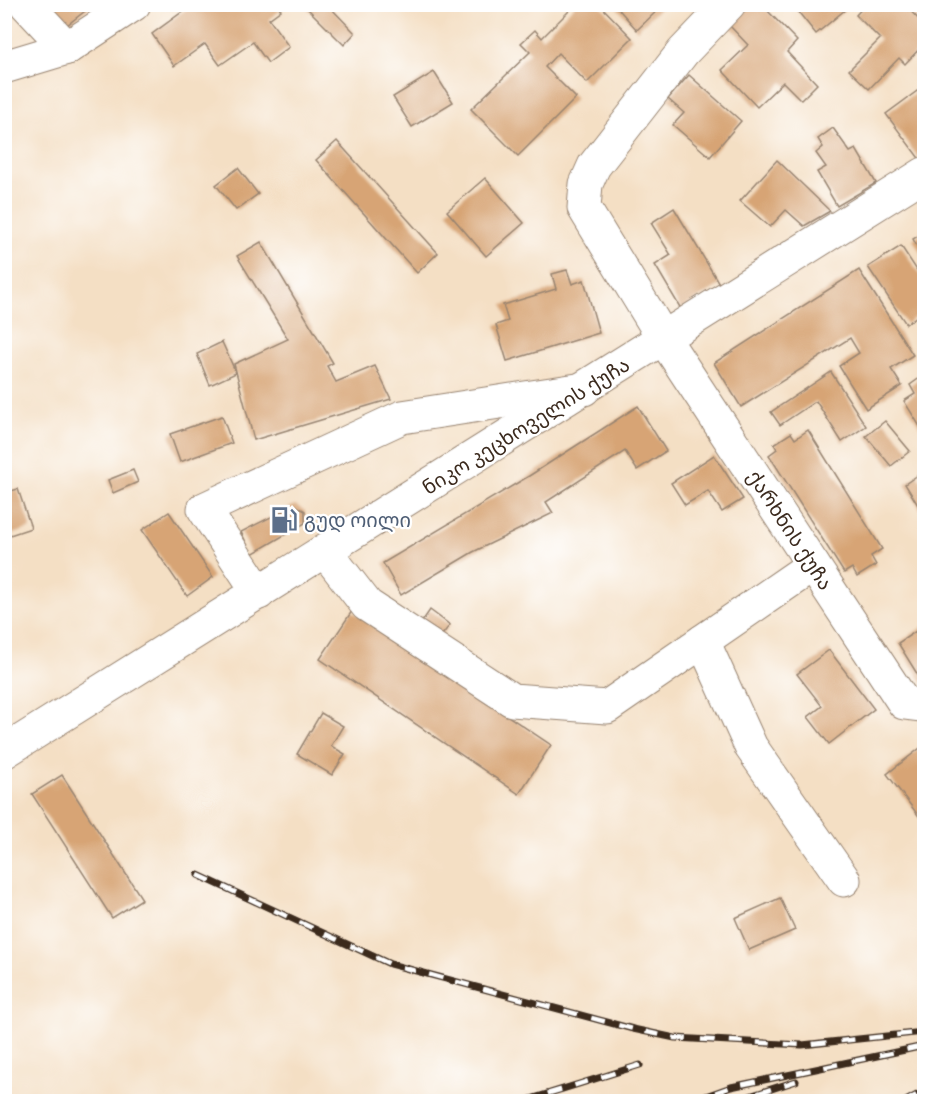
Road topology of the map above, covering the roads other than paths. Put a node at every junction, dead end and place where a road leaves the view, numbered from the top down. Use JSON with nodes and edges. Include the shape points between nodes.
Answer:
{"nodes":[{"id":1,"x":26,"y":4,"type":"edge"},
{"id":2,"x":134,"y":4,"type":"edge"},
{"id":3,"x":729,"y":4,"type":"edge"},
{"id":4,"x":67,"y":48,"type":"junction"},
{"id":5,"x":4,"y":67,"type":"edge"},
{"id":6,"x":924,"y":174,"type":"edge"},
{"id":7,"x":664,"y":339,"type":"junction"},
{"id":8,"x":586,"y":388,"type":"junction"},
{"id":9,"x":325,"y":551,"type":"junction"},
{"id":10,"x":813,"y":565,"type":"junction"},
{"id":11,"x":259,"y":593,"type":"junction"},
{"id":12,"x":703,"y":641,"type":"junction"},
{"id":13,"x":924,"y":702,"type":"edge"},
{"id":14,"x":4,"y":752,"type":"edge"},
{"id":15,"x":844,"y":880,"type":"dead end"}],
"edges":[{"from":1,"to":4,"type":"main road"},
{"from":2,"to":4,"type":"main road"},
{"from":3,"to":7,"type":"main road","name":"ქარხნის ქუჩა","via":[[683,52],[594,166],[586,184],[584,208]]},
{"from":4,"to":5,"type":"main road"},
{"from":6,"to":7,"type":"main road","name":"ნიკო კეცხოველის ქუჩა"},
{"from":7,"to":8,"type":"main road","name":"ნიკო კეცხოველის ქუჩა"},
{"from":7,"to":10,"type":"main road","name":"ქარხნის ქუჩა"},
{"from":8,"to":9,"type":"main road","name":"ნიკო კეცხოველის ქუჩა"},
{"from":8,"to":11,"type":"main road","via":[[402,417],[204,509]]},
{"from":9,"to":11,"type":"main road","name":"ნიკო კეცხოველის ქუჩა"},
{"from":9,"to":12,"type":"main road","via":[[367,605],[512,700],[608,707]]},
{"from":10,"to":12,"type":"main road"},
{"from":10,"to":13,"type":"main road","name":"ქარხნის ქუჩა","via":[[904,703]]},
{"from":11,"to":14,"type":"main road","name":"ნიკო კეცხოველის ქუჩა"},
{"from":12,"to":15,"type":"main road","via":[[751,747]]}]}
